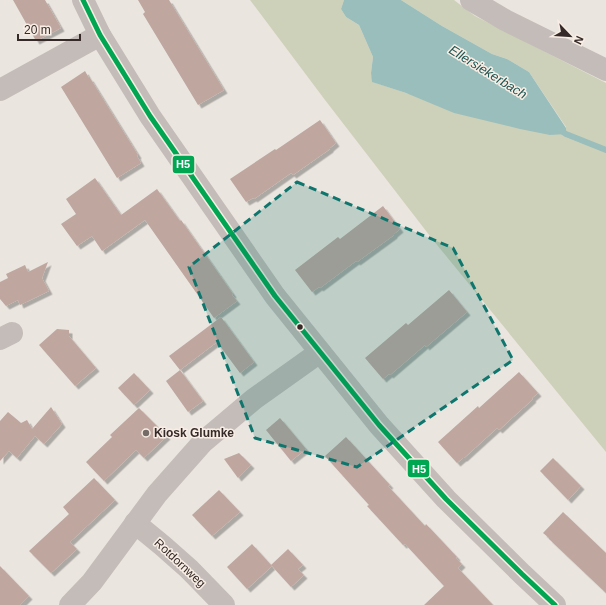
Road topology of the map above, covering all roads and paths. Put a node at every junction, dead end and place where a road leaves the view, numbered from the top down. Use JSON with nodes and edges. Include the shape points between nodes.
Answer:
{"nodes":[{"id":1,"x":82,"y":0,"type":"edge"},
{"id":2,"x":471,"y":0,"type":"edge"},
{"id":3,"x":100,"y":35,"type":"junction"},
{"id":4,"x":606,"y":70,"type":"edge"},
{"id":5,"x":0,"y":90,"type":"edge"},
{"id":6,"x":320,"y":352,"type":"junction"},
{"id":7,"x":135,"y":523,"type":"junction"},
{"id":8,"x":70,"y":605,"type":"edge"},
{"id":9,"x":224,"y":605,"type":"edge"},
{"id":10,"x":555,"y":605,"type":"edge"}],
"edges":[{"from":1,"to":3,"type":"street"},
{"from":2,"to":4,"type":"street","via":[[505,20]]},
{"from":3,"to":5,"type":"street"},
{"from":3,"to":6,"type":"street","via":[[150,116],[275,296]]},
{"from":6,"to":7,"type":"street","via":[[254,399],[203,442]]},
{"from":6,"to":10,"type":"street","via":[[446,499]]},
{"from":7,"to":8,"type":"street","via":[[92,582]]},
{"from":7,"to":9,"type":"street","name":"Rotdornweg","via":[[189,569]]}]}
